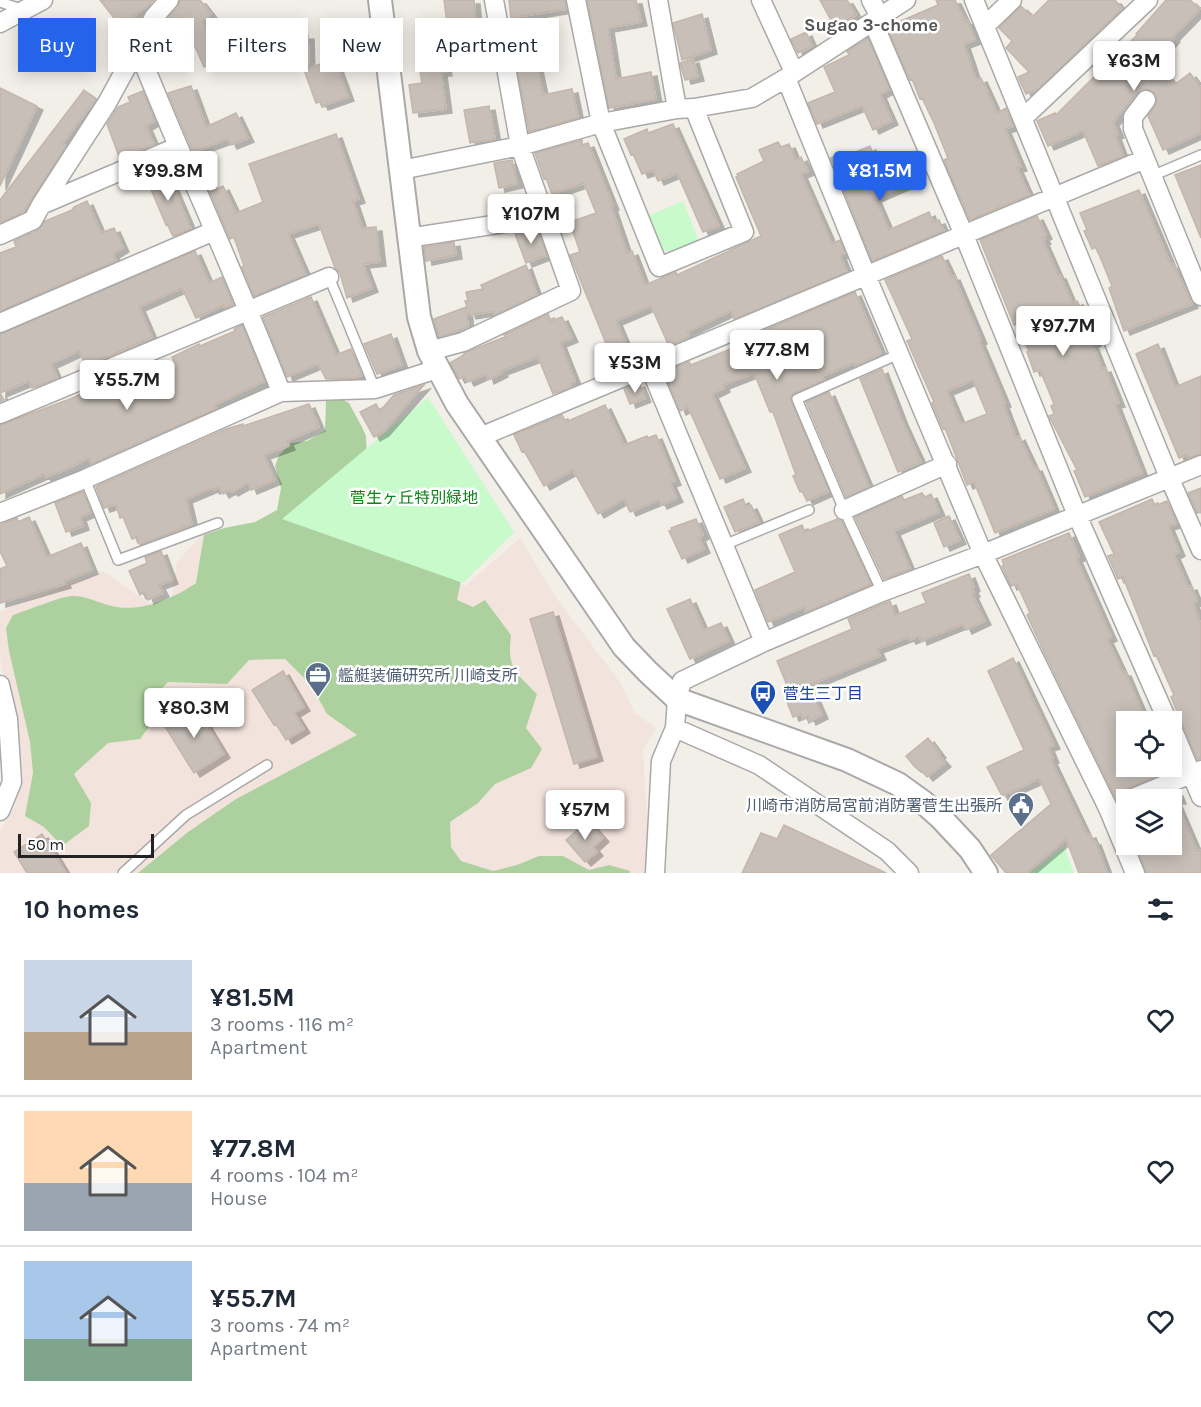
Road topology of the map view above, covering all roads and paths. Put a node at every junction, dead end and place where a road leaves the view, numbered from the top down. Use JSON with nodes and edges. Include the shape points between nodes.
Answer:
{"nodes":[{"id":1,"x":43,"y":0,"type":"edge"},
{"id":2,"x":169,"y":0,"type":"edge"},
{"id":3,"x":380,"y":0,"type":"edge"},
{"id":4,"x":494,"y":0,"type":"edge"},
{"id":5,"x":576,"y":0,"type":"edge"},
{"id":6,"x":658,"y":0,"type":"edge"},
{"id":7,"x":761,"y":0,"type":"edge"},
{"id":8,"x":871,"y":0,"type":"edge"},
{"id":9,"x":906,"y":0,"type":"edge"},
{"id":10,"x":974,"y":0,"type":"edge"},
{"id":11,"x":1012,"y":0,"type":"edge"},
{"id":12,"x":1148,"y":0,"type":"edge"},
{"id":13,"x":0,"y":2,"type":"edge"},
{"id":14,"x":26,"y":10,"type":"junction"},
{"id":15,"x":153,"y":18,"type":"edge"},
{"id":16,"x":876,"y":20,"type":"junction"},
{"id":17,"x":0,"y":23,"type":"edge"},
{"id":18,"x":985,"y":26,"type":"junction"},
{"id":19,"x":125,"y":72,"type":"edge"},
{"id":20,"x":147,"y":72,"type":"edge"},
{"id":21,"x":790,"y":75,"type":"junction"},
{"id":22,"x":1146,"y":100,"type":"dead end"},
{"id":23,"x":686,"y":108,"type":"junction"},
{"id":24,"x":1023,"y":118,"type":"junction"},
{"id":25,"x":601,"y":123,"type":"junction"},
{"id":26,"x":520,"y":146,"type":"junction"},
{"id":27,"x":177,"y":147,"type":"junction"},
{"id":28,"x":1201,"y":155,"type":"edge"},
{"id":29,"x":1145,"y":159,"type":"junction"},
{"id":30,"x":401,"y":170,"type":"junction"},
{"id":31,"x":1152,"y":176,"type":"junction"},
{"id":32,"x":1056,"y":198,"type":"junction"},
{"id":33,"x":41,"y":205,"type":"junction"},
{"id":34,"x":544,"y":217,"type":"junction"},
{"id":35,"x":214,"y":231,"type":"junction"},
{"id":36,"x":0,"y":235,"type":"edge"},
{"id":37,"x":964,"y":235,"type":"junction"},
{"id":38,"x":408,"y":238,"type":"junction"},
{"id":39,"x":866,"y":275,"type":"junction"},
{"id":40,"x":329,"y":278,"type":"joint"},
{"id":41,"x":1201,"y":296,"type":"edge"},
{"id":42,"x":249,"y":310,"type":"junction"},
{"id":43,"x":0,"y":323,"type":"edge"},
{"id":44,"x":899,"y":354,"type":"junction"},
{"id":45,"x":433,"y":360,"type":"junction"},
{"id":46,"x":649,"y":366,"type":"junction"},
{"id":47,"x":375,"y":389,"type":"junction"},
{"id":48,"x":281,"y":392,"type":"junction"},
{"id":49,"x":0,"y":414,"type":"edge"},
{"id":50,"x":480,"y":437,"type":"junction"},
{"id":51,"x":947,"y":464,"type":"junction"},
{"id":52,"x":1201,"y":465,"type":"edge"},
{"id":53,"x":1169,"y":477,"type":"junction"},
{"id":54,"x":85,"y":479,"type":"junction"},
{"id":55,"x":809,"y":510,"type":"dead end"},
{"id":56,"x":844,"y":510,"type":"junction"},
{"id":57,"x":0,"y":513,"type":"edge"},
{"id":58,"x":1077,"y":515,"type":"junction"},
{"id":59,"x":218,"y":523,"type":"dead end"},
{"id":60,"x":724,"y":545,"type":"junction"},
{"id":61,"x":1201,"y":550,"type":"edge"},
{"id":62,"x":983,"y":554,"type":"junction"},
{"id":63,"x":882,"y":592,"type":"junction"},
{"id":64,"x":764,"y":642,"type":"junction"},
{"id":65,"x":0,"y":685,"type":"edge"},
{"id":66,"x":677,"y":699,"type":"junction"},
{"id":67,"x":1163,"y":711,"type":"edge"},
{"id":68,"x":4,"y":720,"type":"edge"},
{"id":69,"x":675,"y":728,"type":"junction"},
{"id":70,"x":1182,"y":746,"type":"edge"},
{"id":71,"x":267,"y":765,"type":"dead end"},
{"id":72,"x":1196,"y":772,"type":"edge"},
{"id":73,"x":1154,"y":789,"type":"edge"},
{"id":74,"x":1201,"y":797,"type":"edge"},
{"id":75,"x":1116,"y":805,"type":"edge"},
{"id":76,"x":1108,"y":808,"type":"junction"},
{"id":77,"x":0,"y":811,"type":"edge"},
{"id":78,"x":123,"y":873,"type":"edge"},
{"id":79,"x":655,"y":873,"type":"edge"},
{"id":80,"x":909,"y":873,"type":"edge"},
{"id":81,"x":986,"y":873,"type":"edge"},
{"id":82,"x":1135,"y":873,"type":"edge"}],
"edges":[{"from":1,"to":14,"type":"street"},
{"from":2,"to":15,"type":"street"},
{"from":3,"to":30,"type":"street"},
{"from":4,"to":26,"type":"street"},
{"from":5,"to":25,"type":"street"},
{"from":6,"to":23,"type":"street"},
{"from":7,"to":21,"type":"street"},
{"from":8,"to":16,"type":"street"},
{"from":9,"to":16,"type":"street"},
{"from":10,"to":18,"type":"street"},
{"from":11,"to":18,"type":"street"},
{"from":12,"to":24,"type":"street"},
{"from":13,"to":14,"type":"lane"},
{"from":14,"to":17,"type":"street"},
{"from":16,"to":21,"type":"street"},
{"from":16,"to":37,"type":"street"},
{"from":18,"to":24,"type":"street"},
{"from":19,"to":33,"type":"street"},
{"from":20,"to":27,"type":"street"},
{"from":21,"to":23,"type":"street","via":[[752,98]]},
{"from":21,"to":39,"type":"street"},
{"from":22,"to":29,"type":"street","via":[[1133,117],[1133,129]]},
{"from":23,"to":25,"type":"street"},
{"from":23,"to":25,"type":"street","via":[[744,232],[659,267]]},
{"from":24,"to":32,"type":"street"},
{"from":25,"to":26,"type":"street"},
{"from":26,"to":30,"type":"street"},
{"from":26,"to":34,"type":"street"},
{"from":27,"to":33,"type":"street"},
{"from":27,"to":35,"type":"street"},
{"from":28,"to":31,"type":"lane"},
{"from":29,"to":31,"type":"street"},
{"from":29,"to":32,"type":"street"},
{"from":30,"to":38,"type":"street"},
{"from":31,"to":41,"type":"street"},
{"from":32,"to":37,"type":"street"},
{"from":32,"to":53,"type":"street"},
{"from":33,"to":36,"type":"street","via":[[33,220]]},
{"from":34,"to":38,"type":"street"},
{"from":34,"to":45,"type":"street","via":[[570,291]]},
{"from":35,"to":42,"type":"street"},
{"from":35,"to":43,"type":"street"},
{"from":37,"to":39,"type":"street"},
{"from":37,"to":58,"type":"street"},
{"from":38,"to":45,"type":"street","via":[[419,316]]},
{"from":39,"to":44,"type":"street"},
{"from":39,"to":46,"type":"street"},
{"from":40,"to":42,"type":"street"},
{"from":40,"to":47,"type":"lane"},
{"from":42,"to":48,"type":"street"},
{"from":42,"to":49,"type":"street"},
{"from":44,"to":51,"type":"street"},
{"from":44,"to":56,"type":"lane","via":[[797,399]]},
{"from":45,"to":47,"type":"street"},
{"from":45,"to":50,"type":"street"},
{"from":46,"to":50,"type":"street"},
{"from":46,"to":60,"type":"street"},
{"from":47,"to":48,"type":"street"},
{"from":48,"to":54,"type":"street"},
{"from":50,"to":66,"type":"street","via":[[624,647]]},
{"from":51,"to":56,"type":"street"},
{"from":51,"to":62,"type":"street"},
{"from":52,"to":53,"type":"street"},
{"from":53,"to":58,"type":"street"},
{"from":53,"to":61,"type":"street"},
{"from":54,"to":57,"type":"street"},
{"from":54,"to":59,"type":"lane","via":[[118,560]]},
{"from":55,"to":60,"type":"lane"},
{"from":56,"to":63,"type":"lane"},
{"from":58,"to":62,"type":"street"},
{"from":58,"to":67,"type":"street"},
{"from":60,"to":64,"type":"street"},
{"from":62,"to":63,"type":"street"},
{"from":62,"to":76,"type":"street"},
{"from":63,"to":64,"type":"street"},
{"from":64,"to":66,"type":"street","via":[[682,681]]},
{"from":65,"to":68,"type":"street"},
{"from":66,"to":69,"type":"street"},
{"from":66,"to":81,"type":"street","via":[[847,760],[898,784],[941,818]]},
{"from":68,"to":77,"type":"street","via":[[12,782]]},
{"from":69,"to":79,"type":"street","via":[[661,761]]},
{"from":69,"to":80,"type":"street","via":[[759,765],[886,851]]},
{"from":70,"to":72,"type":"street"},
{"from":71,"to":78,"type":"lane","via":[[186,815]]},
{"from":72,"to":73,"type":"street"},
{"from":72,"to":74,"type":"street"},
{"from":75,"to":76,"type":"street"},
{"from":76,"to":82,"type":"street"}]}
